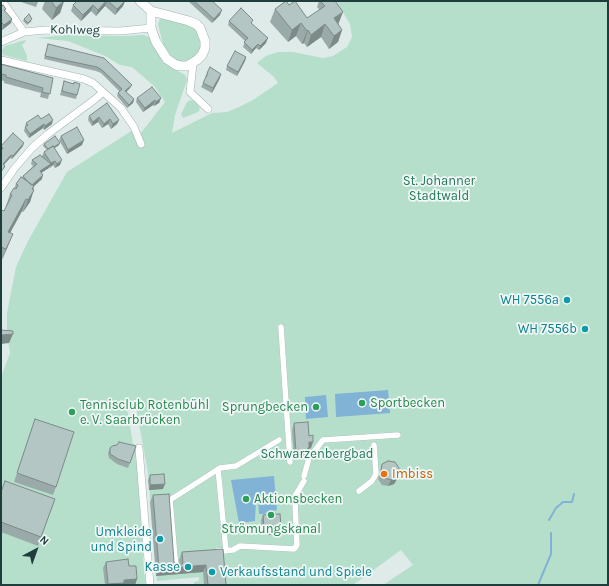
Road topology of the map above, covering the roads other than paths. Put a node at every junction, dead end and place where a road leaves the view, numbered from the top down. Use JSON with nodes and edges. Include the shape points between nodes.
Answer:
{"nodes":[{"id":1,"x":2,"y":1,"type":"edge"},
{"id":2,"x":140,"y":1,"type":"edge"},
{"id":3,"x":151,"y":11,"type":"junction"},
{"id":4,"x":151,"y":28,"type":"junction"},
{"id":5,"x":24,"y":32,"type":"junction"},
{"id":6,"x":1,"y":42,"type":"edge"},
{"id":7,"x":1,"y":60,"type":"edge"},
{"id":8,"x":193,"y":64,"type":"junction"},
{"id":9,"x":103,"y":92,"type":"junction"},
{"id":10,"x":208,"y":109,"type":"dead end"},
{"id":11,"x":141,"y":144,"type":"dead end"},
{"id":12,"x":1,"y":188,"type":"edge"},
{"id":13,"x":281,"y":327,"type":"dead end"},
{"id":14,"x":398,"y":435,"type":"dead end"},
{"id":15,"x":279,"y":440,"type":"dead end"},
{"id":16,"x":374,"y":445,"type":"dead end"},
{"id":17,"x":138,"y":448,"type":"dead end"},
{"id":18,"x":290,"y":462,"type":"dead end"},
{"id":19,"x":218,"y":469,"type":"junction"},
{"id":20,"x":359,"y":491,"type":"dead end"},
{"id":21,"x":226,"y":551,"type":"junction"},
{"id":22,"x":212,"y":552,"type":"edge"},
{"id":23,"x":175,"y":554,"type":"junction"},
{"id":24,"x":182,"y":554,"type":"edge"},
{"id":25,"x":176,"y":570,"type":"edge"},
{"id":26,"x":150,"y":585,"type":"edge"}],
"edges":[{"from":1,"to":5,"type":"street"},
{"from":2,"to":3,"type":"street"},
{"from":3,"to":4,"type":"street"},
{"from":3,"to":8,"type":"street","via":[[189,21],[200,28],[205,41],[204,48],[202,55]]},
{"from":4,"to":5,"type":"street","name":"Kohlweg","via":[[120,31]]},
{"from":4,"to":8,"type":"street","via":[[167,59],[181,66]]},
{"from":5,"to":6,"type":"street","name":"Kohlweg"},
{"from":7,"to":9,"type":"street","via":[[84,79]]},
{"from":8,"to":10,"type":"street","via":[[190,92]]},
{"from":9,"to":11,"type":"street","via":[[128,117]]},
{"from":9,"to":12,"type":"street","via":[[32,148]]},
{"from":13,"to":18,"type":"street"},
{"from":14,"to":21,"type":"street","via":[[323,440],[309,458],[304,478],[295,496],[297,545],[294,550],[240,546]]},
{"from":15,"to":19,"type":"street","via":[[236,466]]},
{"from":16,"to":20,"type":"street","via":[[376,474],[372,481]]},
{"from":17,"to":26,"type":"street"},
{"from":19,"to":21,"type":"street"},
{"from":19,"to":23,"type":"street","via":[[170,500]]},
{"from":21,"to":22,"type":"street"},
{"from":23,"to":24,"type":"street"},
{"from":23,"to":25,"type":"street"}]}
